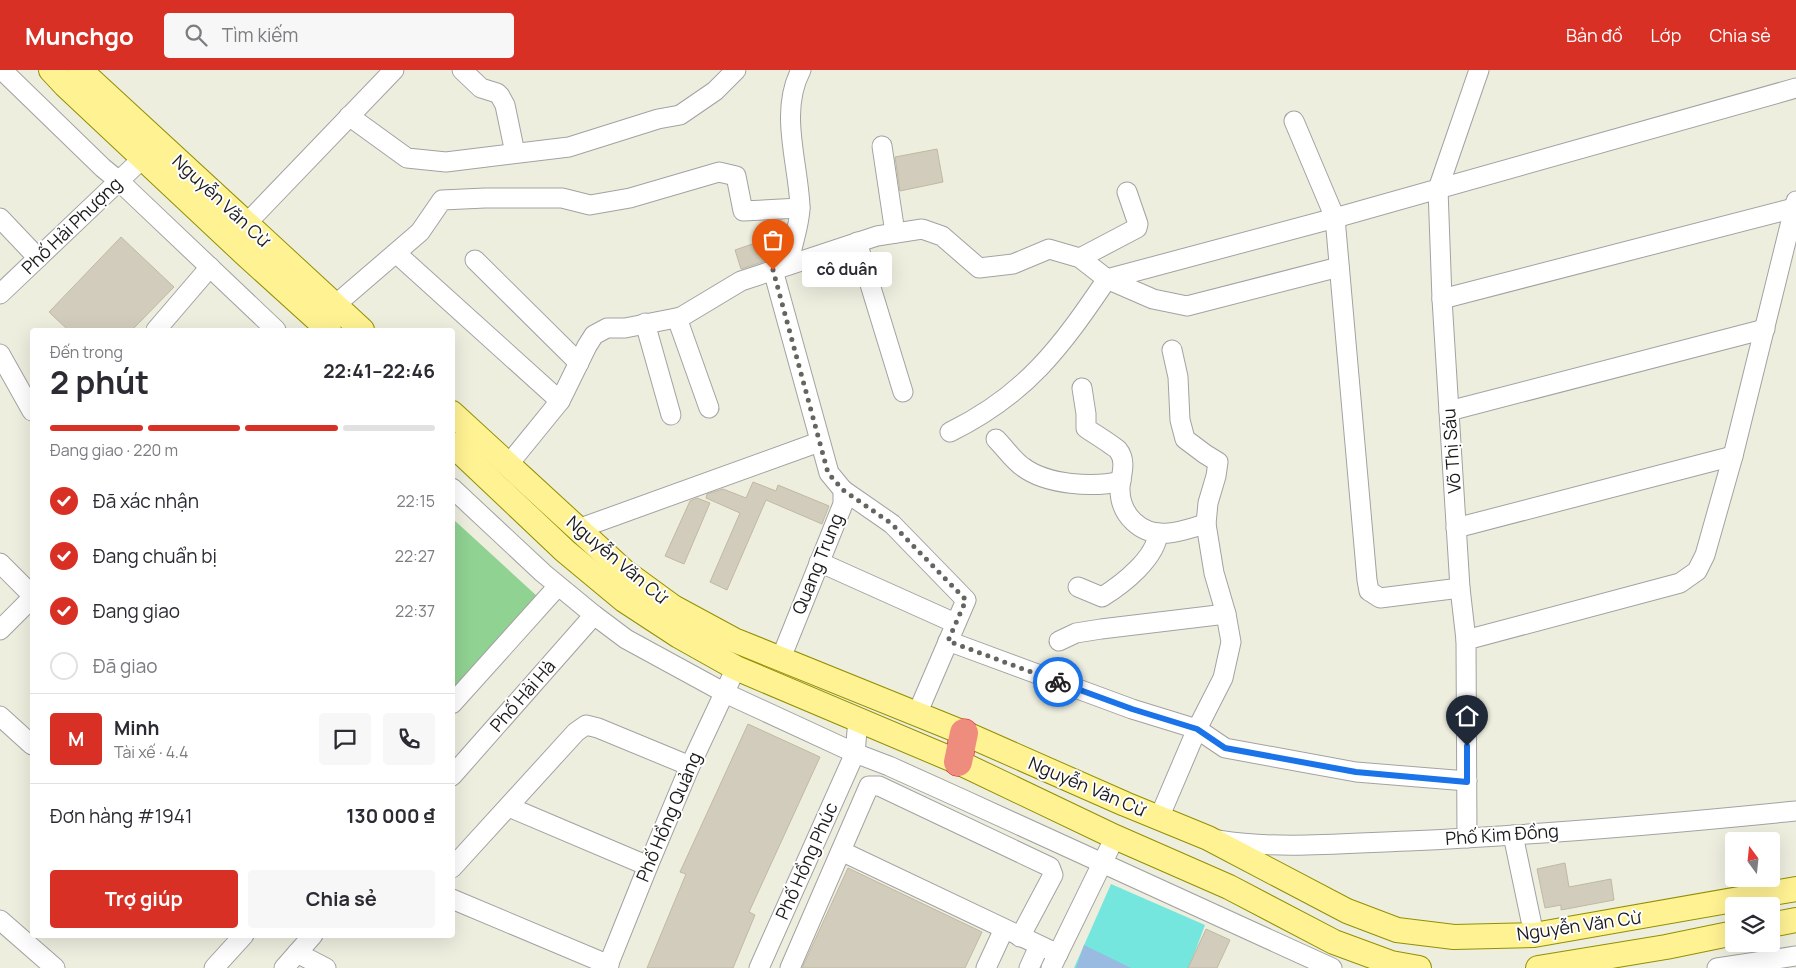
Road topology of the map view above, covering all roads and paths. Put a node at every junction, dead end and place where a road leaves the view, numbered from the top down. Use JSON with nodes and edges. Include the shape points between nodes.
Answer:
{"nodes":[{"id":1,"x":51,"y":70,"type":"edge"},
{"id":2,"x":80,"y":70,"type":"edge"},
{"id":3,"x":394,"y":70,"type":"edge"},
{"id":4,"x":462,"y":70,"type":"edge"},
{"id":5,"x":736,"y":70,"type":"edge"},
{"id":6,"x":801,"y":70,"type":"edge"},
{"id":7,"x":1479,"y":70,"type":"edge"},
{"id":8,"x":5,"y":81,"type":"edge"},
{"id":9,"x":1796,"y":88,"type":"edge"},
{"id":10,"x":349,"y":116,"type":"junction"},
{"id":11,"x":1294,"y":121,"type":"dead end"},
{"id":12,"x":882,"y":146,"type":"dead end"},
{"id":13,"x":515,"y":153,"type":"junction"},
{"id":14,"x":143,"y":158,"type":"junction"},
{"id":15,"x":119,"y":181,"type":"junction"},
{"id":16,"x":1438,"y":189,"type":"junction"},
{"id":17,"x":1127,"y":192,"type":"dead end"},
{"id":18,"x":1795,"y":205,"type":"edge"},
{"id":19,"x":800,"y":208,"type":"junction"},
{"id":20,"x":0,"y":218,"type":"edge"},
{"id":21,"x":1335,"y":218,"type":"junction"},
{"id":22,"x":246,"y":224,"type":"junction"},
{"id":23,"x":895,"y":233,"type":"junction"},
{"id":24,"x":857,"y":242,"type":"junction"},
{"id":25,"x":396,"y":252,"type":"junction"},
{"id":26,"x":38,"y":258,"type":"junction"},
{"id":27,"x":1080,"y":258,"type":"junction"},
{"id":28,"x":475,"y":260,"type":"dead end"},
{"id":29,"x":1339,"y":266,"type":"junction"},
{"id":30,"x":210,"y":267,"type":"junction"},
{"id":31,"x":780,"y":268,"type":"junction"},
{"id":32,"x":1107,"y":279,"type":"junction"},
{"id":33,"x":0,"y":294,"type":"edge"},
{"id":34,"x":1442,"y":299,"type":"junction"},
{"id":35,"x":334,"y":306,"type":"junction"},
{"id":36,"x":677,"y":318,"type":"junction"},
{"id":37,"x":645,"y":323,"type":"junction"},
{"id":38,"x":158,"y":328,"type":"edge"},
{"id":39,"x":274,"y":328,"type":"edge"},
{"id":40,"x":327,"y":328,"type":"edge"},
{"id":41,"x":360,"y":328,"type":"edge"},
{"id":42,"x":1765,"y":329,"type":"junction"},
{"id":43,"x":1172,"y":350,"type":"dead end"},
{"id":44,"x":0,"y":354,"type":"edge"},
{"id":45,"x":578,"y":363,"type":"junction"},
{"id":46,"x":1082,"y":388,"type":"dead end"},
{"id":47,"x":903,"y":392,"type":"dead end"},
{"id":48,"x":560,"y":401,"type":"junction"},
{"id":49,"x":30,"y":407,"type":"edge"},
{"id":50,"x":709,"y":408,"type":"dead end"},
{"id":51,"x":1449,"y":412,"type":"junction"},
{"id":52,"x":455,"y":416,"type":"edge"},
{"id":53,"x":671,"y":416,"type":"dead end"},
{"id":54,"x":950,"y":432,"type":"dead end"},
{"id":55,"x":996,"y":439,"type":"dead end"},
{"id":56,"x":819,"y":442,"type":"junction"},
{"id":57,"x":455,"y":447,"type":"edge"},
{"id":58,"x":1734,"y":456,"type":"junction"},
{"id":59,"x":508,"y":465,"type":"junction"},
{"id":60,"x":1121,"y":481,"type":"junction"},
{"id":61,"x":843,"y":490,"type":"junction"},
{"id":62,"x":455,"y":491,"type":"edge"},
{"id":63,"x":1206,"y":524,"type":"junction"},
{"id":64,"x":1456,"y":528,"type":"junction"},
{"id":65,"x":578,"y":529,"type":"junction"},
{"id":66,"x":1158,"y":533,"type":"junction"},
{"id":67,"x":566,"y":551,"type":"junction"},
{"id":68,"x":819,"y":562,"type":"junction"},
{"id":69,"x":0,"y":563,"type":"edge"},
{"id":70,"x":543,"y":573,"type":"junction"},
{"id":71,"x":558,"y":586,"type":"junction"},
{"id":72,"x":1078,"y":587,"type":"dead end"},
{"id":73,"x":1460,"y":588,"type":"junction"},
{"id":74,"x":30,"y":595,"type":"edge"},
{"id":75,"x":30,"y":599,"type":"edge"},
{"id":76,"x":1226,"y":614,"type":"junction"},
{"id":77,"x":594,"y":615,"type":"junction"},
{"id":78,"x":956,"y":623,"type":"junction"},
{"id":79,"x":0,"y":630,"type":"edge"},
{"id":80,"x":1466,"y":640,"type":"junction"},
{"id":81,"x":948,"y":641,"type":"junction"},
{"id":82,"x":1059,"y":641,"type":"dead end"},
{"id":83,"x":781,"y":658,"type":"junction"},
{"id":84,"x":736,"y":668,"type":"junction"},
{"id":85,"x":725,"y":692,"type":"junction"},
{"id":86,"x":455,"y":701,"type":"edge"},
{"id":87,"x":917,"y":714,"type":"junction"},
{"id":88,"x":0,"y":716,"type":"edge"},
{"id":89,"x":858,"y":720,"type":"junction"},
{"id":90,"x":1197,"y":729,"type":"junction"},
{"id":91,"x":964,"y":733,"type":"junction"},
{"id":92,"x":30,"y":743,"type":"edge"},
{"id":93,"x":855,"y":753,"type":"junction"},
{"id":94,"x":958,"y":762,"type":"junction"},
{"id":95,"x":690,"y":766,"type":"junction"},
{"id":96,"x":889,"y":766,"type":"junction"},
{"id":97,"x":455,"y":773,"type":"edge"},
{"id":98,"x":1467,"y":782,"type":"junction"},
{"id":99,"x":880,"y":786,"type":"junction"},
{"id":100,"x":509,"y":807,"type":"junction"},
{"id":101,"x":1796,"y":811,"type":"edge"},
{"id":102,"x":1159,"y":818,"type":"junction"},
{"id":103,"x":1513,"y":835,"type":"junction"},
{"id":104,"x":1115,"y":837,"type":"junction"},
{"id":105,"x":1208,"y":838,"type":"junction"},
{"id":106,"x":1467,"y":838,"type":"junction"},
{"id":107,"x":841,"y":851,"type":"junction"},
{"id":108,"x":1102,"y":864,"type":"junction"},
{"id":109,"x":455,"y":865,"type":"edge"},
{"id":110,"x":648,"y":866,"type":"junction"},
{"id":111,"x":1796,"y":889,"type":"edge"},
{"id":112,"x":455,"y":900,"type":"edge"},
{"id":113,"x":0,"y":920,"type":"edge"},
{"id":114,"x":1796,"y":920,"type":"edge"},
{"id":115,"x":1780,"y":923,"type":"edge"},
{"id":116,"x":1012,"y":933,"type":"junction"},
{"id":117,"x":1725,"y":935,"type":"edge"},
{"id":118,"x":1534,"y":936,"type":"junction"},
{"id":119,"x":240,"y":938,"type":"edge"},
{"id":120,"x":310,"y":938,"type":"edge"},
{"id":121,"x":1039,"y":946,"type":"junction"},
{"id":122,"x":297,"y":954,"type":"junction"},
{"id":123,"x":1796,"y":956,"type":"edge"},
{"id":124,"x":1055,"y":961,"type":"edge"},
{"id":125,"x":608,"y":966,"type":"edge"},
{"id":126,"x":55,"y":968,"type":"edge"},
{"id":127,"x":214,"y":968,"type":"edge"},
{"id":128,"x":284,"y":968,"type":"edge"},
{"id":129,"x":326,"y":968,"type":"edge"},
{"id":130,"x":759,"y":968,"type":"edge"},
{"id":131,"x":790,"y":968,"type":"edge"},
{"id":132,"x":986,"y":968,"type":"edge"},
{"id":133,"x":1029,"y":968,"type":"edge"},
{"id":134,"x":1332,"y":968,"type":"edge"},
{"id":135,"x":1419,"y":968,"type":"edge"},
{"id":136,"x":1538,"y":968,"type":"edge"},
{"id":137,"x":1717,"y":968,"type":"edge"}],
"edges":[{"from":1,"to":14,"type":"main road","name":"Nguyễn Văn Cừ"},
{"from":2,"to":22,"type":"main road","name":"Nguyễn Văn Cừ"},
{"from":3,"to":10,"type":"street"},
{"from":4,"to":13,"type":"street","via":[[481,88],[500,96],[505,105]]},
{"from":5,"to":13,"type":"street","via":[[715,91],[680,115],[569,147]]},
{"from":6,"to":19,"type":"street","via":[[792,98],[790,119]]},
{"from":7,"to":16,"type":"street","name":"Võ Thị Sáu"},
{"from":8,"to":15,"type":"street"},
{"from":9,"to":16,"type":"street"},
{"from":10,"to":13,"type":"street","via":[[407,158],[446,162]]},
{"from":10,"to":22,"type":"street"},
{"from":11,"to":21,"type":"street"},
{"from":12,"to":23,"type":"street"},
{"from":14,"to":15,"type":"street","name":"Phố Hải Phượng"},
{"from":14,"to":40,"type":"main road","name":"Nguyễn Văn Cừ"},
{"from":15,"to":26,"type":"street","name":"Phố Hải Phượng"},
{"from":15,"to":30,"type":"street"},
{"from":16,"to":21,"type":"street"},
{"from":16,"to":34,"type":"street","name":"Võ Thị Sáu"},
{"from":17,"to":27,"type":"street","via":[[1137,228]]},
{"from":18,"to":34,"type":"street"},
{"from":18,"to":42,"type":"street"},
{"from":19,"to":25,"type":"street","via":[[743,211],[736,176],[720,172],[630,198],[590,205],[562,198],[442,200],[420,232]]},
{"from":19,"to":31,"type":"street"},
{"from":20,"to":26,"type":"street"},
{"from":21,"to":29,"type":"street"},
{"from":21,"to":32,"type":"street"},
{"from":22,"to":35,"type":"main road","name":"Nguyễn Văn Cừ"},
{"from":23,"to":24,"type":"street"},
{"from":23,"to":27,"type":"street","via":[[922,229],[942,236],[979,268],[1013,264],[1049,249]]},
{"from":24,"to":31,"type":"street"},
{"from":24,"to":47,"type":"street"},
{"from":25,"to":35,"type":"street"},
{"from":25,"to":48,"type":"street"},
{"from":26,"to":33,"type":"street","name":"Phố Hải Phượng"},
{"from":27,"to":32,"type":"street"},
{"from":28,"to":45,"type":"street"},
{"from":29,"to":32,"type":"street","via":[[1187,306],[1153,299]]},
{"from":29,"to":73,"type":"street","via":[[1369,591],[1380,598]]},
{"from":30,"to":38,"type":"street"},
{"from":30,"to":39,"type":"street"},
{"from":31,"to":36,"type":"street","via":[[741,281]]},
{"from":31,"to":56,"type":"street","name":"Quang Trung"},
{"from":32,"to":54,"type":"street","via":[[1039,370],[1013,394]]},
{"from":34,"to":51,"type":"street","name":"Võ Thị Sáu"},
{"from":35,"to":41,"type":"main road","name":"Nguyễn Văn Cừ"},
{"from":36,"to":37,"type":"street"},
{"from":36,"to":50,"type":"street"},
{"from":37,"to":45,"type":"street","via":[[606,328],[594,335]]},
{"from":37,"to":53,"type":"street"},
{"from":42,"to":51,"type":"street"},
{"from":42,"to":58,"type":"street"},
{"from":43,"to":63,"type":"street","via":[[1185,439],[1218,462]]},
{"from":44,"to":49,"type":"street"},
{"from":45,"to":48,"type":"street"},
{"from":46,"to":60,"type":"street","via":[[1086,428],[1117,449],[1123,466]]},
{"from":48,"to":59,"type":"street"},
{"from":51,"to":64,"type":"street","name":"Võ Thị Sáu"},
{"from":52,"to":59,"type":"main road","name":"Nguyễn Văn Cừ"},
{"from":55,"to":60,"type":"street","via":[[1023,467],[1045,478],[1072,484],[1106,485]]},
{"from":56,"to":61,"type":"street","name":"Quang Trung","via":[[828,473]]},
{"from":56,"to":65,"type":"street"},
{"from":57,"to":67,"type":"main road","name":"Nguyễn Văn Cừ"},
{"from":58,"to":64,"type":"street"},
{"from":58,"to":80,"type":"street","via":[[1705,555],[1697,571],[1680,583]]},
{"from":59,"to":65,"type":"main road","name":"Nguyễn Văn Cừ"},
{"from":60,"to":66,"type":"street","via":[[1121,502],[1130,519],[1144,530]]},
{"from":61,"to":68,"type":"street","name":"Quang Trung","via":[[843,504]]},
{"from":61,"to":78,"type":"street","via":[[892,524],[966,600]]},
{"from":62,"to":70,"type":"street"},
{"from":63,"to":66,"type":"street"},
{"from":63,"to":76,"type":"street","via":[[1214,573]]},
{"from":64,"to":73,"type":"street","name":"Võ Thị Sáu"},
{"from":65,"to":83,"type":"main road","name":"Nguyễn Văn Cừ","via":[[625,572],[673,607],[734,640]]},
{"from":66,"to":72,"type":"street","via":[[1157,543],[1123,584],[1102,597]]},
{"from":67,"to":70,"type":"street"},
{"from":67,"to":84,"type":"main road","name":"Nguyễn Văn Cừ","via":[[624,600]]},
{"from":68,"to":78,"type":"street"},
{"from":68,"to":83,"type":"street","name":"Quang Trung"},
{"from":69,"to":74,"type":"street"},
{"from":70,"to":71,"type":"street"},
{"from":71,"to":77,"type":"street"},
{"from":71,"to":86,"type":"street"},
{"from":73,"to":80,"type":"street","name":"Võ Thị Sáu"},
{"from":75,"to":79,"type":"street"},
{"from":76,"to":82,"type":"street","via":[[1101,629]]},
{"from":76,"to":90,"type":"street","via":[[1231,642],[1223,678]]},
{"from":77,"to":85,"type":"street","via":[[626,639]]},
{"from":77,"to":97,"type":"street","name":"Phố Hải Hà"},
{"from":78,"to":81,"type":"street"},
{"from":80,"to":98,"type":"street","name":"Võ Thị Sáu"},
{"from":81,"to":87,"type":"street"},
{"from":81,"to":90,"type":"street","via":[[1132,709]]},
{"from":83,"to":87,"type":"main road","name":"Nguyễn Văn Cừ"},
{"from":84,"to":85,"type":"street","name":"Phố Hồng Quảng"},
{"from":84,"to":89,"type":"main road","name":"Nguyễn Văn Cừ"},
{"from":85,"to":93,"type":"street"},
{"from":85,"to":95,"type":"street","name":"Phố Hồng Quảng"},
{"from":87,"to":91,"type":"main road","name":"Nguyễn Văn Cừ"},
{"from":88,"to":92,"type":"street"},
{"from":89,"to":93,"type":"street","name":"Phố Hồng Phúc"},
{"from":89,"to":94,"type":"main road","name":"Nguyễn Văn Cừ"},
{"from":90,"to":98,"type":"street","via":[[1225,748],[1356,772]]},
{"from":90,"to":102,"type":"street"},
{"from":91,"to":94,"type":"highway"},
{"from":91,"to":102,"type":"main road","name":"Nguyễn Văn Cừ"},
{"from":93,"to":96,"type":"street"},
{"from":93,"to":130,"type":"street","name":"Phố Hồng Phúc"},
{"from":94,"to":104,"type":"main road","name":"Nguyễn Văn Cừ"},
{"from":95,"to":100,"type":"street","via":[[586,726],[576,732]]},
{"from":95,"to":110,"type":"street","name":"Phố Hồng Quảng"},
{"from":96,"to":99,"type":"street"},
{"from":96,"to":108,"type":"street"},
{"from":98,"to":106,"type":"street","name":"Võ Thị Sáu"},
{"from":99,"to":107,"type":"street","via":[[869,786]]},
{"from":99,"to":116,"type":"street","via":[[1050,867],[1053,875]]},
{"from":100,"to":109,"type":"street"},
{"from":100,"to":110,"type":"street"},
{"from":101,"to":103,"type":"street","name":"Phố Kim Đồng"},
{"from":102,"to":105,"type":"main road","name":"Nguyễn Văn Cừ"},
{"from":103,"to":106,"type":"street","name":"Phố Kim Đồng"},
{"from":103,"to":118,"type":"street"},
{"from":104,"to":108,"type":"street"},
{"from":104,"to":135,"type":"main road","name":"Nguyễn Văn Cừ","via":[[1228,888],[1334,942],[1391,963]]},
{"from":105,"to":106,"type":"street","name":"Phố Kim Đồng","via":[[1238,843],[1319,845]]},
{"from":105,"to":118,"type":"main road","name":"Nguyễn Văn Cừ","via":[[1348,911],[1397,930],[1454,937]]},
{"from":107,"to":116,"type":"street"},
{"from":107,"to":131,"type":"street"},
{"from":108,"to":124,"type":"street"},
{"from":108,"to":134,"type":"street"},
{"from":110,"to":125,"type":"street","name":"Phố Hồng Quảng"},
{"from":111,"to":118,"type":"main road","name":"Nguyễn Văn Cừ"},
{"from":112,"to":125,"type":"street"},
{"from":113,"to":126,"type":"street"},
{"from":114,"to":115,"type":"main road"},
{"from":116,"to":121,"type":"street"},
{"from":116,"to":132,"type":"street"},
{"from":117,"to":136,"type":"main road","name":"Nguyễn Văn Cừ"},
{"from":119,"to":127,"type":"street"},
{"from":120,"to":122,"type":"street"},
{"from":121,"to":124,"type":"street"},
{"from":121,"to":133,"type":"street"},
{"from":122,"to":128,"type":"street"},
{"from":122,"to":129,"type":"street"},
{"from":123,"to":137,"type":"street"}]}
